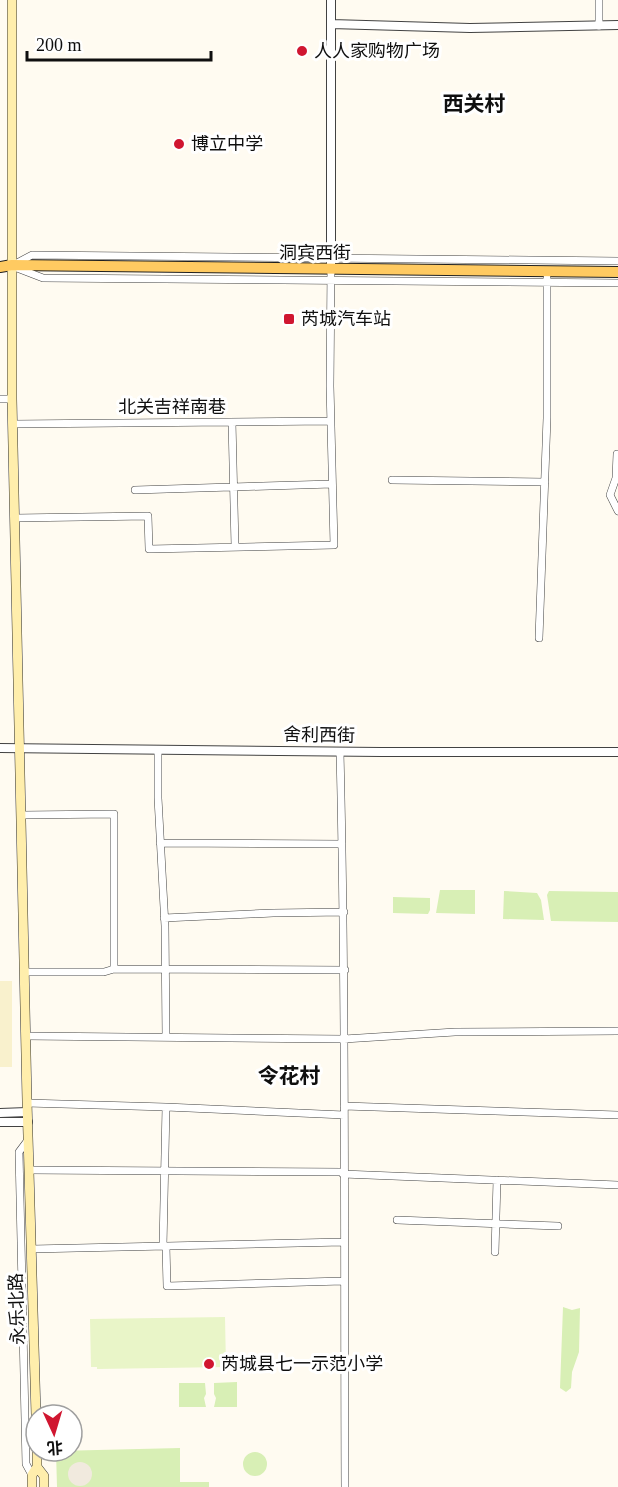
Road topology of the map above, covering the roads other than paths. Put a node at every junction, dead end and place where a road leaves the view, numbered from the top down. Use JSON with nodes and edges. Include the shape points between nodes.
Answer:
{"nodes":[{"id":1,"x":12,"y":0,"type":"edge"},
{"id":2,"x":331,"y":0,"type":"edge"},
{"id":3,"x":598,"y":0,"type":"edge"},
{"id":4,"x":331,"y":24,"type":"junction"},
{"id":5,"x":618,"y":25,"type":"edge"},
{"id":6,"x":599,"y":26,"type":"junction"},
{"id":7,"x":618,"y":261,"type":"edge"},
{"id":8,"x":0,"y":265,"type":"edge"},
{"id":9,"x":12,"y":266,"type":"junction"},
{"id":10,"x":331,"y":269,"type":"junction"},
{"id":11,"x":618,"y":272,"type":"edge"},
{"id":12,"x":547,"y":277,"type":"junction"},
{"id":13,"x":618,"y":283,"type":"edge"},
{"id":14,"x":0,"y":399,"type":"edge"},
{"id":15,"x":12,"y":399,"type":"junction"},
{"id":16,"x":330,"y":421,"type":"junction"},
{"id":17,"x":232,"y":422,"type":"junction"},
{"id":18,"x":13,"y":424,"type":"junction"},
{"id":19,"x":617,"y":454,"type":"edge"},
{"id":20,"x":392,"y":480,"type":"dead end"},
{"id":21,"x":545,"y":482,"type":"junction"},
{"id":22,"x":332,"y":483,"type":"junction"},
{"id":23,"x":234,"y":487,"type":"junction"},
{"id":24,"x":135,"y":490,"type":"dead end"},
{"id":25,"x":618,"y":511,"type":"edge"},
{"id":26,"x":15,"y":518,"type":"junction"},
{"id":27,"x":235,"y":546,"type":"junction"},
{"id":28,"x":539,"y":638,"type":"dead end"},
{"id":29,"x":0,"y":748,"type":"edge"},
{"id":30,"x":21,"y":748,"type":"junction"},
{"id":31,"x":158,"y":750,"type":"junction"},
{"id":32,"x":340,"y":752,"type":"junction"},
{"id":33,"x":618,"y":752,"type":"edge"},
{"id":34,"x":22,"y":815,"type":"junction"},
{"id":35,"x":160,"y":843,"type":"junction"},
{"id":36,"x":342,"y":844,"type":"junction"},
{"id":37,"x":344,"y":912,"type":"junction"},
{"id":38,"x":164,"y":918,"type":"junction"},
{"id":39,"x":114,"y":969,"type":"junction"},
{"id":40,"x":165,"y":969,"type":"junction"},
{"id":41,"x":345,"y":970,"type":"junction"},
{"id":42,"x":25,"y":972,"type":"junction"},
{"id":43,"x":618,"y":1031,"type":"edge"},
{"id":44,"x":26,"y":1036,"type":"junction"},
{"id":45,"x":166,"y":1037,"type":"junction"},
{"id":46,"x":344,"y":1039,"type":"junction"},
{"id":47,"x":344,"y":1106,"type":"junction"},
{"id":48,"x":166,"y":1107,"type":"junction"},
{"id":49,"x":27,"y":1112,"type":"junction"},
{"id":50,"x":0,"y":1113,"type":"edge"},
{"id":51,"x":618,"y":1114,"type":"edge"},
{"id":52,"x":344,"y":1115,"type":"junction"},
{"id":53,"x":0,"y":1122,"type":"edge"},
{"id":54,"x":28,"y":1140,"type":"junction"},
{"id":55,"x":29,"y":1170,"type":"junction"},
{"id":56,"x":165,"y":1171,"type":"junction"},
{"id":57,"x":344,"y":1173,"type":"junction"},
{"id":58,"x":497,"y":1180,"type":"junction"},
{"id":59,"x":618,"y":1185,"type":"edge"},
{"id":60,"x":397,"y":1220,"type":"dead end"},
{"id":61,"x":496,"y":1224,"type":"junction"},
{"id":62,"x":558,"y":1226,"type":"dead end"},
{"id":63,"x":343,"y":1242,"type":"junction"},
{"id":64,"x":165,"y":1246,"type":"junction"},
{"id":65,"x":32,"y":1249,"type":"junction"},
{"id":66,"x":495,"y":1252,"type":"dead end"},
{"id":67,"x":344,"y":1281,"type":"junction"},
{"id":68,"x":36,"y":1403,"type":"edge"},
{"id":69,"x":35,"y":1463,"type":"edge"},
{"id":70,"x":34,"y":1471,"type":"junction"},
{"id":71,"x":32,"y":1487,"type":"edge"},
{"id":72,"x":44,"y":1487,"type":"edge"},
{"id":73,"x":345,"y":1487,"type":"edge"}],
"edges":[{"from":1,"to":9,"type":"main road","name":"永乐北路"},
{"from":2,"to":4,"type":"street"},
{"from":3,"to":6,"type":"street"},
{"from":4,"to":6,"type":"street"},
{"from":4,"to":10,"type":"street"},
{"from":5,"to":6,"type":"street"},
{"from":7,"to":10,"type":"street"},
{"from":8,"to":9,"type":"main road","name":"洞宾西街"},
{"from":9,"to":10,"type":"main road","name":"洞宾西街"},
{"from":9,"to":15,"type":"main road","name":"永乐北路"},
{"from":10,"to":12,"type":"main road","name":"洞宾西街"},
{"from":10,"to":16,"type":"street"},
{"from":11,"to":12,"type":"main road","name":"洞宾西街"},
{"from":12,"to":13,"type":"street"},
{"from":12,"to":21,"type":"street"},
{"from":14,"to":15,"type":"street"},
{"from":15,"to":18,"type":"main road","name":"永乐北路"},
{"from":16,"to":17,"type":"street","name":"北关吉祥南巷"},
{"from":16,"to":22,"type":"street"},
{"from":17,"to":18,"type":"street","name":"北关吉祥南巷"},
{"from":17,"to":23,"type":"street"},
{"from":18,"to":26,"type":"main road","name":"永乐北路"},
{"from":19,"to":25,"type":"street","via":[[616,478],[610,495]]},
{"from":20,"to":21,"type":"street"},
{"from":21,"to":28,"type":"street"},
{"from":22,"to":23,"type":"street"},
{"from":22,"to":27,"type":"street","via":[[334,545]]},
{"from":23,"to":24,"type":"street"},
{"from":23,"to":27,"type":"street"},
{"from":26,"to":27,"type":"street","via":[[148,516],[149,549]]},
{"from":26,"to":30,"type":"main road","name":"永乐北路"},
{"from":29,"to":30,"type":"street","name":"舍利西街"},
{"from":30,"to":31,"type":"street","name":"舍利西街"},
{"from":30,"to":34,"type":"main road","name":"永乐北路"},
{"from":31,"to":32,"type":"street","name":"舍利西街"},
{"from":31,"to":35,"type":"street"},
{"from":32,"to":33,"type":"street","name":"舍利西街"},
{"from":32,"to":36,"type":"street"},
{"from":34,"to":39,"type":"street","via":[[114,814]]},
{"from":34,"to":42,"type":"main road","name":"永乐北路"},
{"from":35,"to":36,"type":"street"},
{"from":35,"to":38,"type":"street"},
{"from":36,"to":37,"type":"street"},
{"from":37,"to":38,"type":"street"},
{"from":37,"to":41,"type":"street"},
{"from":38,"to":40,"type":"street"},
{"from":39,"to":40,"type":"street"},
{"from":39,"to":42,"type":"street"},
{"from":40,"to":41,"type":"street"},
{"from":40,"to":45,"type":"street"},
{"from":41,"to":46,"type":"street"},
{"from":42,"to":44,"type":"main road","name":"永乐北路"},
{"from":43,"to":46,"type":"street","via":[[455,1032]]},
{"from":44,"to":45,"type":"street"},
{"from":44,"to":49,"type":"main road","name":"永乐北路"},
{"from":45,"to":46,"type":"street"},
{"from":46,"to":47,"type":"street"},
{"from":47,"to":51,"type":"street"},
{"from":47,"to":52,"type":"street"},
{"from":48,"to":49,"type":"street"},
{"from":48,"to":52,"type":"street"},
{"from":48,"to":56,"type":"street"},
{"from":49,"to":50,"type":"street"},
{"from":49,"to":53,"type":"street"},
{"from":49,"to":54,"type":"main road","name":"永乐北路"},
{"from":52,"to":57,"type":"street"},
{"from":54,"to":55,"type":"main road","name":"永乐北路"},
{"from":54,"to":70,"type":"street","via":[[20,1152],[26,1464]]},
{"from":55,"to":56,"type":"street"},
{"from":55,"to":65,"type":"main road","name":"永乐北路"},
{"from":56,"to":57,"type":"street"},
{"from":56,"to":64,"type":"street"},
{"from":57,"to":58,"type":"street"},
{"from":57,"to":63,"type":"street"},
{"from":58,"to":59,"type":"street"},
{"from":58,"to":61,"type":"street"},
{"from":60,"to":61,"type":"street"},
{"from":61,"to":62,"type":"street"},
{"from":61,"to":66,"type":"street"},
{"from":63,"to":64,"type":"street"},
{"from":63,"to":67,"type":"street"},
{"from":64,"to":65,"type":"street"},
{"from":64,"to":67,"type":"street","via":[[167,1286]]},
{"from":65,"to":68,"type":"main road","name":"永乐北路"},
{"from":67,"to":73,"type":"street"},
{"from":69,"to":70,"type":"main road"},
{"from":70,"to":71,"type":"main road"},
{"from":70,"to":72,"type":"main road","via":[[44,1476]]}]}
